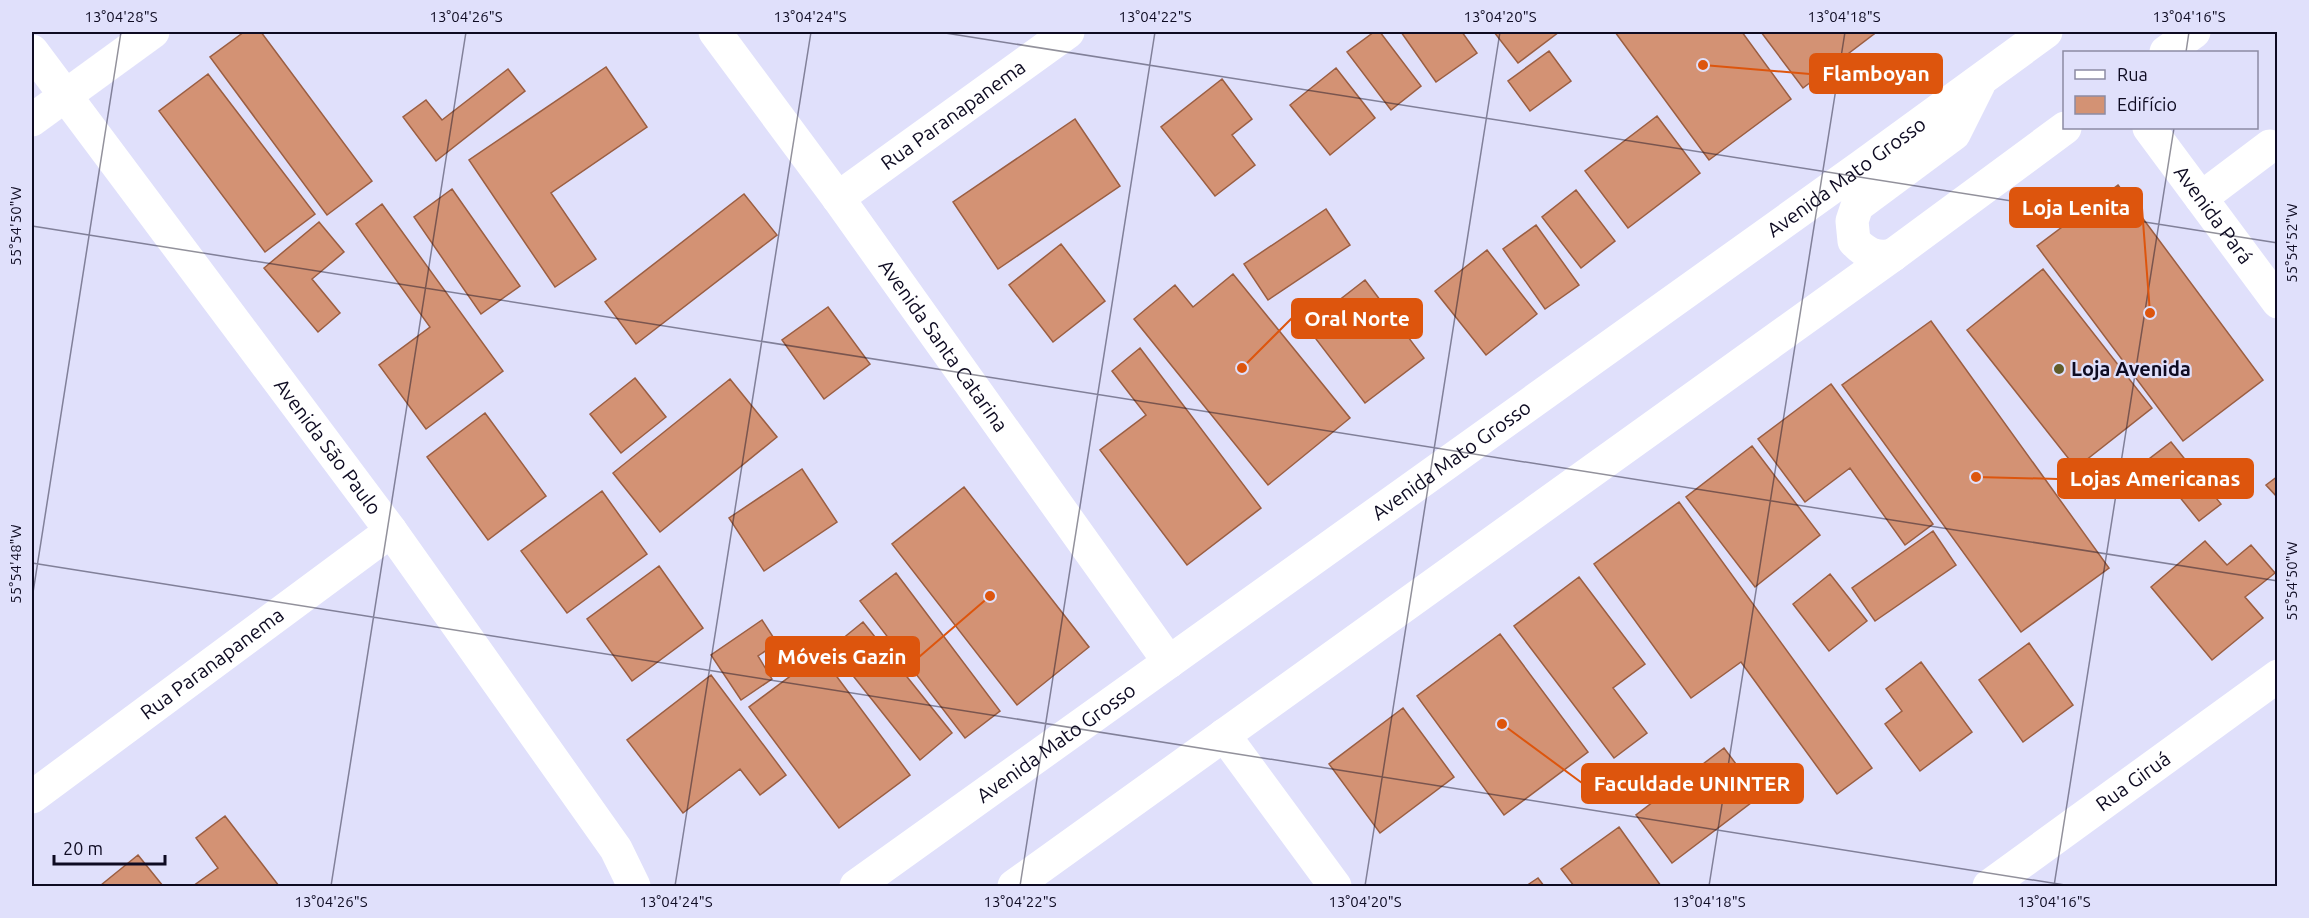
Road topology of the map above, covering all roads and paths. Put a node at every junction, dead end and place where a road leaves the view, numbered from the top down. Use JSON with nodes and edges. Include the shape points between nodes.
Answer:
{"nodes":[{"id":1,"x":153,"y":32,"type":"edge"},
{"id":2,"x":715,"y":32,"type":"edge"},
{"id":3,"x":1068,"y":32,"type":"edge"},
{"id":4,"x":2046,"y":32,"type":"edge"},
{"id":5,"x":2194,"y":32,"type":"edge"},
{"id":6,"x":32,"y":51,"type":"edge"},
{"id":7,"x":2167,"y":51,"type":"edge"},
{"id":8,"x":1981,"y":79,"type":"junction"},
{"id":9,"x":64,"y":96,"type":"junction"},
{"id":10,"x":32,"y":120,"type":"edge"},
{"id":11,"x":2064,"y":129,"type":"edge"},
{"id":12,"x":2151,"y":129,"type":"edge"},
{"id":13,"x":2270,"y":146,"type":"dead end"},
{"id":14,"x":838,"y":198,"type":"junction"},
{"id":15,"x":2201,"y":198,"type":"junction"},
{"id":16,"x":1893,"y":255,"type":"junction"},
{"id":17,"x":2277,"y":302,"type":"edge"},
{"id":18,"x":391,"y":531,"type":"junction"},
{"id":19,"x":1169,"y":662,"type":"junction"},
{"id":20,"x":2277,"y":676,"type":"edge"},
{"id":21,"x":1224,"y":735,"type":"junction"},
{"id":22,"x":32,"y":797,"type":"edge"},
{"id":23,"x":616,"y":849,"type":"junction"},
{"id":24,"x":634,"y":886,"type":"edge"},
{"id":25,"x":654,"y":886,"type":"edge"},
{"id":26,"x":856,"y":886,"type":"edge"},
{"id":27,"x":1014,"y":886,"type":"edge"},
{"id":28,"x":1335,"y":886,"type":"edge"},
{"id":29,"x":1989,"y":886,"type":"edge"}],
"edges":[{"from":1,"to":9,"type":"street"},
{"from":2,"to":14,"type":"street","name":"Avenida Santa Catarina"},
{"from":3,"to":14,"type":"street","name":"Rua Paranapanema"},
{"from":4,"to":8,"type":"street","name":"Avenida Mato Grosso"},
{"from":5,"to":7,"type":"street"},
{"from":6,"to":9,"type":"street","name":"Avenida São Paulo"},
{"from":8,"to":16,"type":"street","via":[[1954,134],[1857,206],[1851,221],[1854,241],[1869,254]]},
{"from":8,"to":19,"type":"street","name":"Avenida Mato Grosso"},
{"from":9,"to":10,"type":"street"},
{"from":9,"to":18,"type":"street","name":"Avenida São Paulo"},
{"from":11,"to":16,"type":"street"},
{"from":12,"to":15,"type":"street","name":"Avenida Pará"},
{"from":13,"to":15,"type":"street"},
{"from":14,"to":19,"type":"street","name":"Avenida Santa Catarina"},
{"from":15,"to":17,"type":"street","name":"Avenida Pará"},
{"from":16,"to":21,"type":"street"},
{"from":18,"to":22,"type":"street","name":"Rua Paranapanema"},
{"from":18,"to":23,"type":"street","name":"Avenida São Paulo"},
{"from":19,"to":26,"type":"street","name":"Avenida Mato Grosso"},
{"from":20,"to":29,"type":"street","name":"Rua Giruá"},
{"from":21,"to":27,"type":"street"},
{"from":21,"to":28,"type":"street"},
{"from":23,"to":24,"type":"street","name":"Avenida São Paulo"},
{"from":23,"to":25,"type":"street","name":"Avenida São Paulo"}]}
